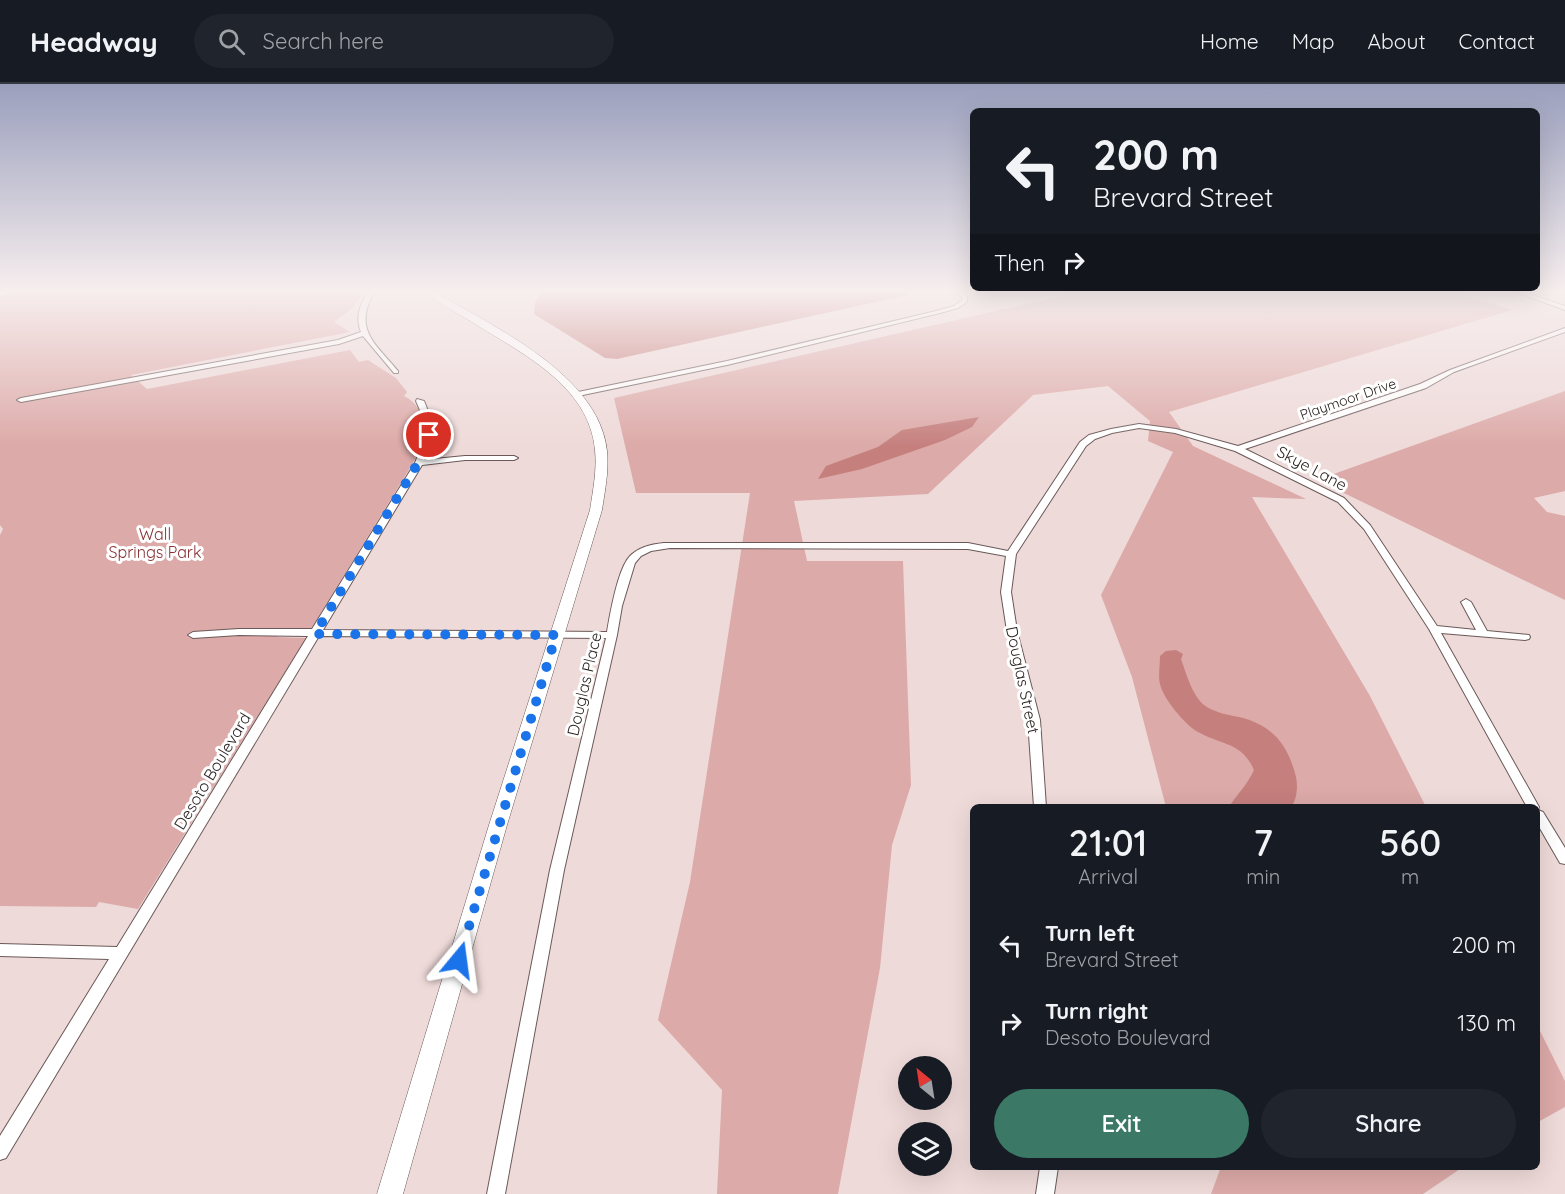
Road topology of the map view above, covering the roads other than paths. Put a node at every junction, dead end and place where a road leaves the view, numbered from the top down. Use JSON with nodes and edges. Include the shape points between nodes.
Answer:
{"nodes":[{"id":1,"x":329,"y":344,"type":"edge"},
{"id":2,"x":374,"y":344,"type":"edge"},
{"id":3,"x":513,"y":344,"type":"edge"},
{"id":4,"x":807,"y":344,"type":"edge"},
{"id":5,"x":1527,"y":344,"type":"edge"},
{"id":6,"x":396,"y":372,"type":"dead end"},
{"id":7,"x":578,"y":394,"type":"junction"},
{"id":8,"x":21,"y":400,"type":"dead end"},
{"id":9,"x":420,"y":401,"type":"dead end"},
{"id":10,"x":1238,"y":449,"type":"junction"},
{"id":11,"x":514,"y":458,"type":"dead end"},
{"id":12,"x":418,"y":463,"type":"junction"},
{"id":13,"x":1011,"y":554,"type":"junction"},
{"id":14,"x":1466,"y":602,"type":"dead end"},
{"id":15,"x":1434,"y":629,"type":"junction"},
{"id":16,"x":1484,"y":633,"type":"junction"},
{"id":17,"x":315,"y":634,"type":"junction"},
{"id":18,"x":193,"y":635,"type":"dead end"},
{"id":19,"x":556,"y":635,"type":"junction"},
{"id":20,"x":612,"y":635,"type":"junction"},
{"id":21,"x":1525,"y":637,"type":"dead end"},
{"id":22,"x":1040,"y":804,"type":"edge"},
{"id":23,"x":1531,"y":804,"type":"edge"},
{"id":24,"x":1540,"y":818,"type":"edge"},
{"id":25,"x":1565,"y":859,"type":"edge"},
{"id":26,"x":0,"y":950,"type":"edge"},
{"id":27,"x":120,"y":953,"type":"junction"},
{"id":28,"x":0,"y":1152,"type":"edge"},
{"id":29,"x":1049,"y":1170,"type":"edge"},
{"id":30,"x":390,"y":1194,"type":"edge"},
{"id":31,"x":496,"y":1194,"type":"edge"},
{"id":32,"x":1045,"y":1194,"type":"edge"}],
"edges":[{"from":1,"to":8,"type":"street"},
{"from":2,"to":6,"type":"street"},
{"from":3,"to":7,"type":"main road","via":[[550,367]]},
{"from":4,"to":7,"type":"street"},
{"from":5,"to":10,"type":"street","name":"Playmoor Drive","via":[[1423,386]]},
{"from":7,"to":19,"type":"main road","via":[[598,432],[603,474],[596,510]]},
{"from":9,"to":12,"type":"street","name":"Desoto Boulevard","via":[[427,415],[429,435]]},
{"from":10,"to":13,"type":"street","name":"Skye Lane","via":[[1176,431],[1139,426],[1092,437],[1083,444]]},
{"from":10,"to":15,"type":"street","name":"Skye Lane","via":[[1341,500],[1366,527]]},
{"from":11,"to":12,"type":"street"},
{"from":12,"to":17,"type":"street","name":"Desoto Boulevard"},
{"from":13,"to":20,"type":"street","name":"Douglas Place","via":[[968,546],[656,546],[634,556],[630,562]]},
{"from":13,"to":22,"type":"street","name":"Douglas Street","via":[[1006,592],[1034,720]]},
{"from":14,"to":16,"type":"street"},
{"from":15,"to":16,"type":"street"},
{"from":15,"to":23,"type":"street","name":"Skye Lane"},
{"from":16,"to":21,"type":"street"},
{"from":17,"to":18,"type":"street"},
{"from":17,"to":19,"type":"street"},
{"from":17,"to":27,"type":"street","name":"Desoto Boulevard"},
{"from":19,"to":20,"type":"street"},
{"from":19,"to":30,"type":"main road"},
{"from":20,"to":31,"type":"street","name":"Douglas Place","via":[[557,870]]},
{"from":24,"to":25,"type":"street"},
{"from":26,"to":27,"type":"street"},
{"from":27,"to":28,"type":"street","name":"Desoto Boulevard"},
{"from":29,"to":32,"type":"street"}]}
